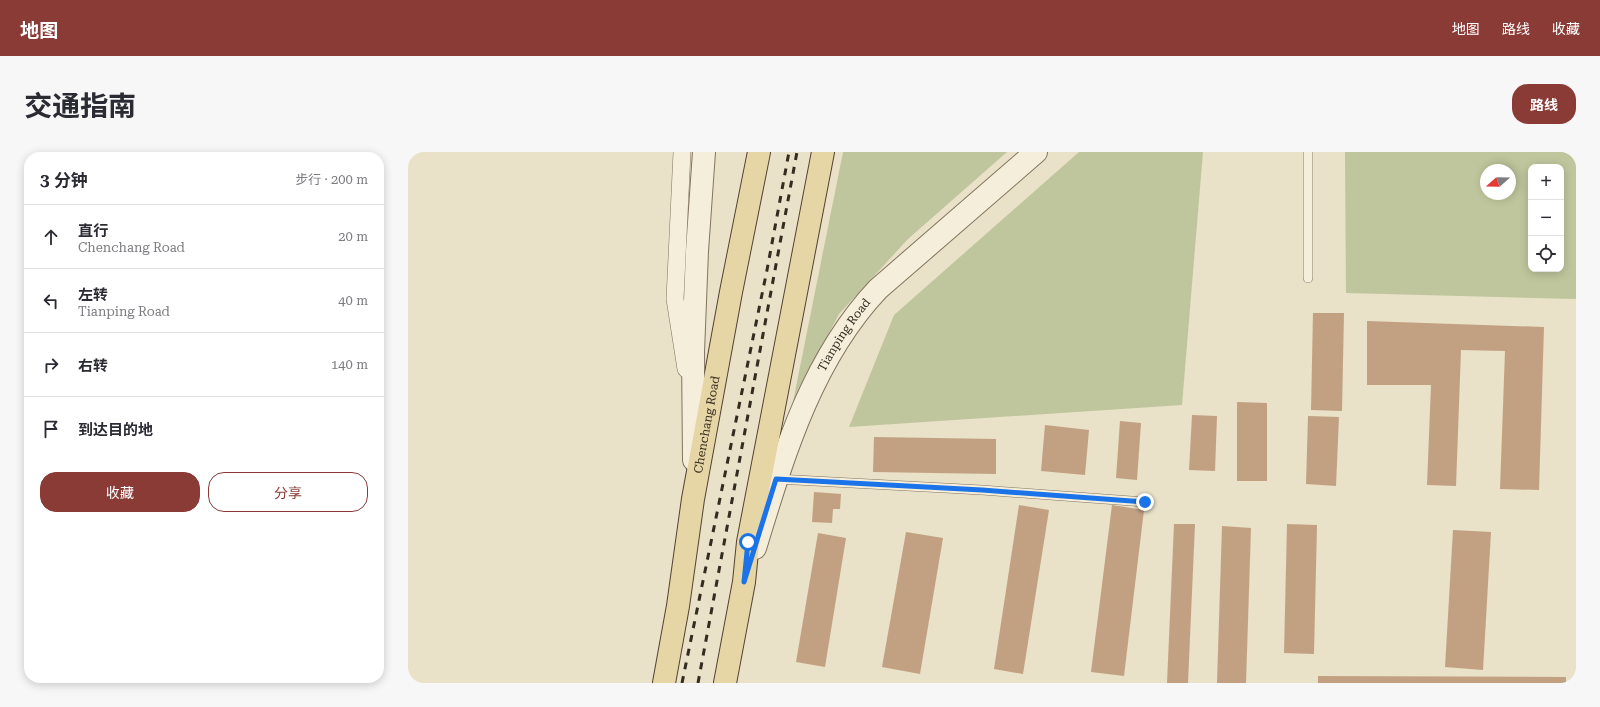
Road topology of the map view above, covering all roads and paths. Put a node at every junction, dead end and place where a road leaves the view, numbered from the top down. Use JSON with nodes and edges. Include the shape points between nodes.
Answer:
{"nodes":[{"id":1,"x":682,"y":152,"type":"edge"},
{"id":2,"x":704,"y":152,"type":"edge"},
{"id":3,"x":823,"y":152,"type":"edge"},
{"id":4,"x":1036,"y":152,"type":"edge"},
{"id":5,"x":1308,"y":152,"type":"edge"},
{"id":6,"x":758,"y":157,"type":"edge"},
{"id":7,"x":1308,"y":278,"type":"dead end"},
{"id":8,"x":694,"y":422,"type":"junction"},
{"id":9,"x":776,"y":479,"type":"junction"},
{"id":10,"x":693,"y":498,"type":"junction"},
{"id":11,"x":1145,"y":502,"type":"dead end"},
{"id":12,"x":744,"y":582,"type":"junction"},
{"id":13,"x":664,"y":683,"type":"edge"},
{"id":14,"x":725,"y":683,"type":"edge"}],
"edges":[{"from":1,"to":8,"type":"street","via":[[675,299]]},
{"from":2,"to":8,"type":"street","via":[[693,352]]},
{"from":3,"to":12,"type":"main road","via":[[749,535]]},
{"from":4,"to":9,"type":"street","name":"Tianping Road","via":[[878,289],[860,308],[817,377]]},
{"from":5,"to":7,"type":"lane"},
{"from":6,"to":10,"type":"main road","name":"Chenchang Road"},
{"from":8,"to":10,"type":"street"},
{"from":9,"to":11,"type":"lane"},
{"from":9,"to":12,"type":"street","name":"Tianping Road"},
{"from":10,"to":13,"type":"main road","name":"Chenchang Road"},
{"from":12,"to":14,"type":"main road"}]}
